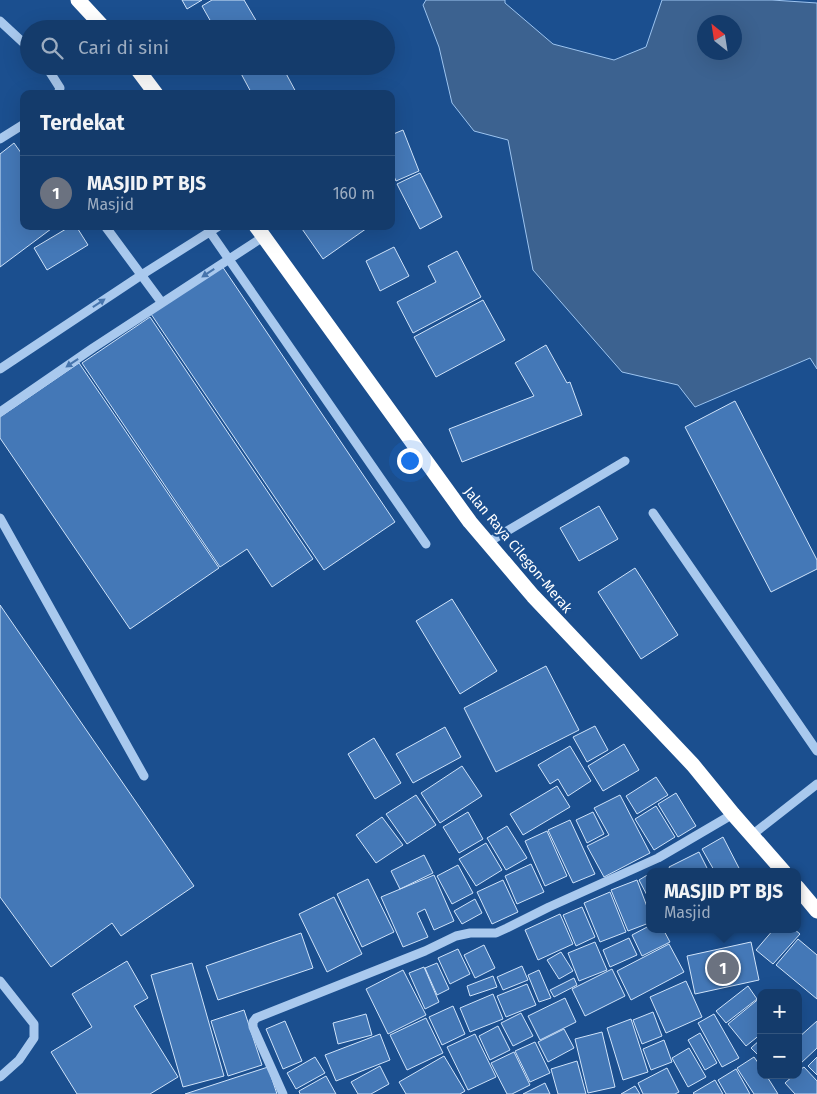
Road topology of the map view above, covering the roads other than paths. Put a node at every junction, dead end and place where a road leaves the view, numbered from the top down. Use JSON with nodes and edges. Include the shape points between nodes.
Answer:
{"nodes":[{"id":1,"x":78,"y":0,"type":"edge"},
{"id":2,"x":97,"y":20,"type":"edge"},
{"id":3,"x":0,"y":21,"type":"edge"},
{"id":4,"x":20,"y":40,"type":"edge"},
{"id":5,"x":52,"y":75,"type":"edge"},
{"id":6,"x":142,"y":75,"type":"edge"},
{"id":7,"x":59,"y":90,"type":"edge"},
{"id":8,"x":153,"y":90,"type":"edge"},
{"id":9,"x":20,"y":126,"type":"edge"},
{"id":10,"x":0,"y":139,"type":"edge"},
{"id":11,"x":108,"y":230,"type":"edge"},
{"id":12,"x":213,"y":230,"type":"edge"},
{"id":13,"x":210,"y":232,"type":"junction"},
{"id":14,"x":259,"y":232,"type":"edge"},
{"id":15,"x":229,"y":259,"type":"junction"},
{"id":16,"x":142,"y":274,"type":"junction"},
{"id":17,"x":162,"y":303,"type":"junction"},
{"id":18,"x":0,"y":369,"type":"edge"},
{"id":19,"x":0,"y":412,"type":"edge"},
{"id":20,"x":625,"y":461,"type":"dead end"},
{"id":21,"x":653,"y":513,"type":"dead end"},
{"id":22,"x":0,"y":518,"type":"edge"},
{"id":23,"x":487,"y":542,"type":"junction"},
{"id":24,"x":426,"y":544,"type":"dead end"},
{"id":25,"x":817,"y":751,"type":"edge"},
{"id":26,"x":144,"y":776,"type":"dead end"},
{"id":27,"x":817,"y":784,"type":"edge"},
{"id":28,"x":733,"y":814,"type":"junction"},
{"id":29,"x":752,"y":835,"type":"junction"},
{"id":30,"x":781,"y":868,"type":"edge"},
{"id":31,"x":801,"y":892,"type":"edge"},
{"id":32,"x":817,"y":911,"type":"edge"},
{"id":33,"x":0,"y":981,"type":"edge"},
{"id":34,"x":0,"y":1077,"type":"edge"},
{"id":35,"x":283,"y":1094,"type":"edge"}],
"edges":[{"from":1,"to":2,"type":"highway"},
{"from":3,"to":4,"type":"street"},
{"from":5,"to":7,"type":"street"},
{"from":6,"to":8,"type":"highway"},
{"from":9,"to":10,"type":"street"},
{"from":11,"to":16,"type":"street"},
{"from":12,"to":13,"type":"street"},
{"from":13,"to":15,"type":"street"},
{"from":13,"to":16,"type":"street"},
{"from":14,"to":15,"type":"street"},
{"from":14,"to":23,"type":"highway","name":"Jalan Raya Cilegon-Merak"},
{"from":15,"to":17,"type":"street","one_way":true},
{"from":15,"to":24,"type":"street"},
{"from":16,"to":17,"type":"street"},
{"from":18,"to":16,"type":"street","one_way":true},
{"from":17,"to":19,"type":"street","one_way":true},
{"from":20,"to":23,"type":"street"},
{"from":21,"to":25,"type":"street"},
{"from":22,"to":26,"type":"street"},
{"from":23,"to":28,"type":"highway","name":"Jalan Raya Cilegon-Merak","via":[[533,596],[693,765]]},
{"from":27,"to":29,"type":"street"},
{"from":28,"to":29,"type":"highway","name":"Jalan Raya Cilegon-Merak"},
{"from":28,"to":35,"type":"street","via":[[658,858],[496,933],[456,936],[256,1018],[253,1027]]},
{"from":29,"to":30,"type":"highway","name":"Jalan Raya Cilegon-Merak"},
{"from":31,"to":32,"type":"highway"},
{"from":33,"to":34,"type":"street","via":[[34,1024],[34,1038],[19,1060]]}]}
